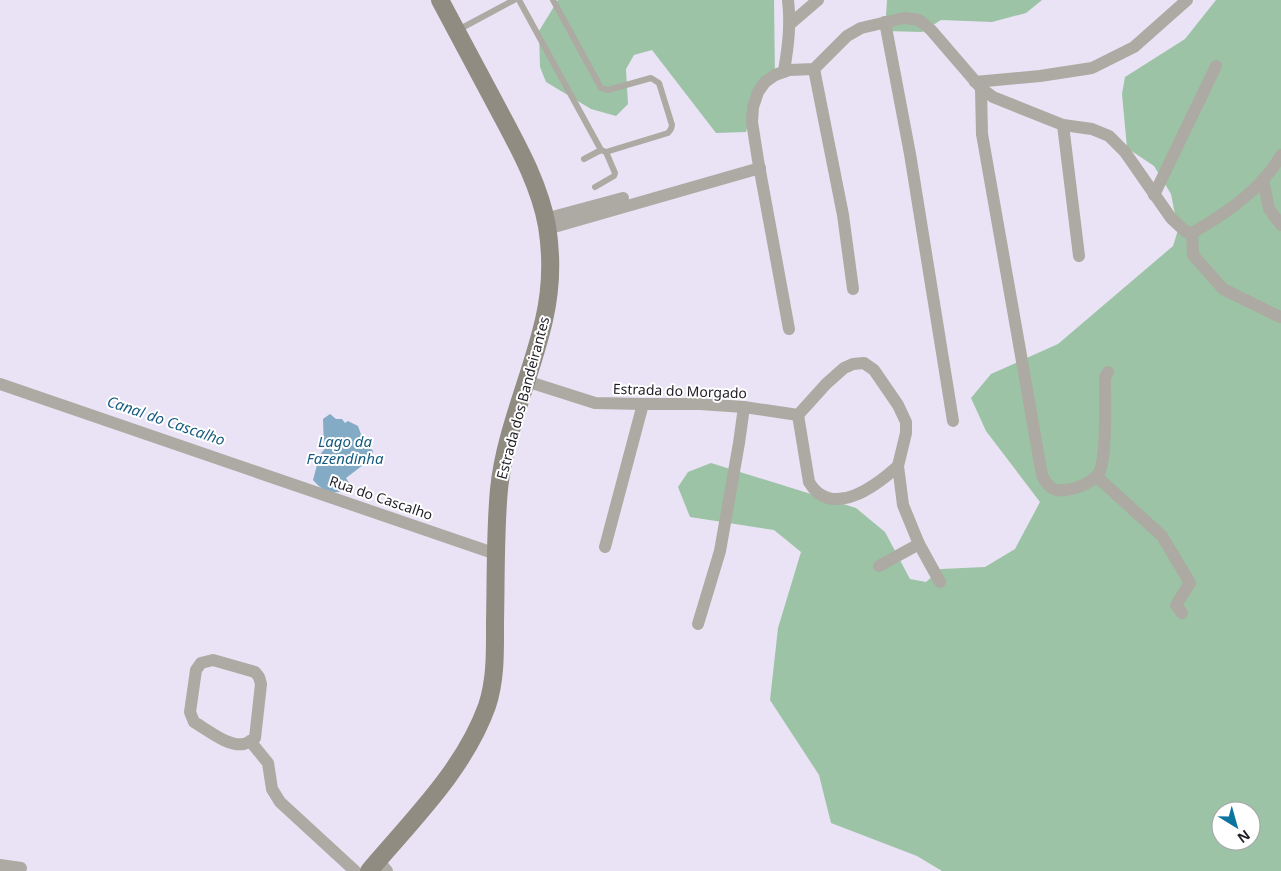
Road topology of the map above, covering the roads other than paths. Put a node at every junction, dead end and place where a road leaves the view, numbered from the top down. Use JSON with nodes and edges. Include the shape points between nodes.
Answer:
{"nodes":[{"id":1,"x":440,"y":0,"type":"edge"},
{"id":2,"x":514,"y":0,"type":"edge"},
{"id":3,"x":519,"y":0,"type":"edge"},
{"id":4,"x":553,"y":0,"type":"edge"},
{"id":5,"x":788,"y":0,"type":"edge"},
{"id":6,"x":818,"y":0,"type":"edge"},
{"id":7,"x":1187,"y":0,"type":"edge"},
{"id":8,"x":885,"y":22,"type":"junction"},
{"id":9,"x":790,"y":24,"type":"junction"},
{"id":10,"x":457,"y":31,"type":"junction"},
{"id":11,"x":1216,"y":66,"type":"dead end"},
{"id":12,"x":814,"y":69,"type":"junction"},
{"id":13,"x":784,"y":71,"type":"junction"},
{"id":14,"x":978,"y":85,"type":"junction"},
{"id":15,"x":1063,"y":125,"type":"junction"},
{"id":16,"x":603,"y":151,"type":"junction"},
{"id":17,"x":1281,"y":155,"type":"edge"},
{"id":18,"x":584,"y":159,"type":"dead end"},
{"id":19,"x":759,"y":164,"type":"junction"},
{"id":20,"x":1271,"y":172,"type":"edge"},
{"id":21,"x":595,"y":187,"type":"dead end"},
{"id":22,"x":1154,"y":195,"type":"junction"},
{"id":23,"x":546,"y":224,"type":"junction"},
{"id":24,"x":1281,"y":225,"type":"edge"},
{"id":25,"x":1192,"y":233,"type":"junction"},
{"id":26,"x":1079,"y":256,"type":"dead end"},
{"id":27,"x":853,"y":289,"type":"dead end"},
{"id":28,"x":1280,"y":317,"type":"dead end"},
{"id":29,"x":789,"y":329,"type":"dead end"},
{"id":30,"x":1108,"y":372,"type":"dead end"},
{"id":31,"x":526,"y":381,"type":"junction"},
{"id":32,"x":0,"y":384,"type":"edge"},
{"id":33,"x":643,"y":404,"type":"junction"},
{"id":34,"x":744,"y":407,"type":"junction"},
{"id":35,"x":798,"y":415,"type":"junction"},
{"id":36,"x":952,"y":421,"type":"dead end"},
{"id":37,"x":898,"y":466,"type":"junction"},
{"id":38,"x":1096,"y":476,"type":"junction"},
{"id":39,"x":918,"y":544,"type":"junction"},
{"id":40,"x":606,"y":547,"type":"dead end"},
{"id":41,"x":496,"y":554,"type":"junction"},
{"id":42,"x":879,"y":566,"type":"dead end"},
{"id":43,"x":940,"y":582,"type":"dead end"},
{"id":44,"x":1182,"y":613,"type":"dead end"},
{"id":45,"x":698,"y":624,"type":"dead end"},
{"id":46,"x":250,"y":741,"type":"junction"},
{"id":47,"x":0,"y":865,"type":"edge"},
{"id":48,"x":378,"y":867,"type":"edge"},
{"id":49,"x":21,"y":868,"type":"dead end"},
{"id":50,"x":356,"y":871,"type":"edge"}],
"edges":[{"from":1,"to":10,"type":"main road","name":"Estrada dos Bandeirantes"},
{"from":2,"to":10,"type":"lane"},
{"from":3,"to":16,"type":"lane"},
{"from":4,"to":16,"type":"lane","via":[[601,88],[608,90],[651,78],[659,83],[671,130]]},
{"from":5,"to":9,"type":"street"},
{"from":6,"to":9,"type":"street"},
{"from":7,"to":14,"type":"street","via":[[1134,47],[1092,68]]},
{"from":8,"to":12,"type":"street","via":[[861,28],[847,36]]},
{"from":8,"to":14,"type":"street","via":[[912,18],[925,23]]},
{"from":8,"to":36,"type":"street","via":[[910,154]]},
{"from":9,"to":13,"type":"street"},
{"from":10,"to":23,"type":"main road","name":"Estrada dos Bandeirantes","via":[[519,148],[536,187]]},
{"from":11,"to":22,"type":"street"},
{"from":12,"to":13,"type":"street"},
{"from":12,"to":27,"type":"street","via":[[843,215]]},
{"from":13,"to":19,"type":"street","via":[[765,82],[753,107],[752,122]]},
{"from":14,"to":15,"type":"street","via":[[1002,102]]},
{"from":14,"to":38,"type":"street","via":[[982,134],[1042,475],[1051,488],[1059,491],[1073,489]]},
{"from":15,"to":22,"type":"street","via":[[1092,129],[1109,136],[1125,152]]},
{"from":15,"to":26,"type":"street"},
{"from":16,"to":18,"type":"lane"},
{"from":16,"to":21,"type":"lane","via":[[615,173]]},
{"from":17,"to":20,"type":"street"},
{"from":19,"to":23,"type":"street"},
{"from":19,"to":29,"type":"street"},
{"from":20,"to":24,"type":"street","via":[[1269,209]]},
{"from":20,"to":25,"type":"street","via":[[1224,214]]},
{"from":22,"to":25,"type":"street","via":[[1180,227]]},
{"from":23,"to":31,"type":"main road","name":"Estrada dos Bandeirantes","via":[[549,289]]},
{"from":25,"to":28,"type":"street","via":[[1193,255],[1224,289]]},
{"from":30,"to":38,"type":"street","via":[[1105,377],[1102,462]]},
{"from":31,"to":33,"type":"street","name":"Estrada do Morgado","via":[[595,403]]},
{"from":31,"to":41,"type":"main road","name":"Estrada dos Bandeirantes","via":[[499,487]]},
{"from":32,"to":41,"type":"street","name":"Rua do Cascalho"},
{"from":33,"to":34,"type":"street","name":"Estrada do Morgado"},
{"from":33,"to":40,"type":"street"},
{"from":34,"to":35,"type":"street","name":"Estrada do Morgado"},
{"from":34,"to":45,"type":"street","via":[[720,551]]},
{"from":35,"to":37,"type":"street","via":[[809,482],[825,496],[850,498],[884,479]]},
{"from":35,"to":37,"type":"street","via":[[844,368],[864,363],[874,370],[906,422]]},
{"from":37,"to":39,"type":"street","via":[[903,505]]},
{"from":38,"to":44,"type":"street","via":[[1162,536],[1190,583],[1176,606]]},
{"from":39,"to":42,"type":"street"},
{"from":39,"to":43,"type":"street"},
{"from":41,"to":48,"type":"main road","name":"Estrada dos Bandeirantes","via":[[495,668],[486,706],[470,742],[446,779]]},
{"from":46,"to":46,"type":"street","via":[[255,738],[262,684],[259,677],[255,672],[213,660],[202,663],[196,670],[190,712],[194,722],[226,741],[235,744]]},
{"from":46,"to":50,"type":"street","via":[[268,763],[272,789],[280,802]]},
{"from":47,"to":49,"type":"street"}]}
